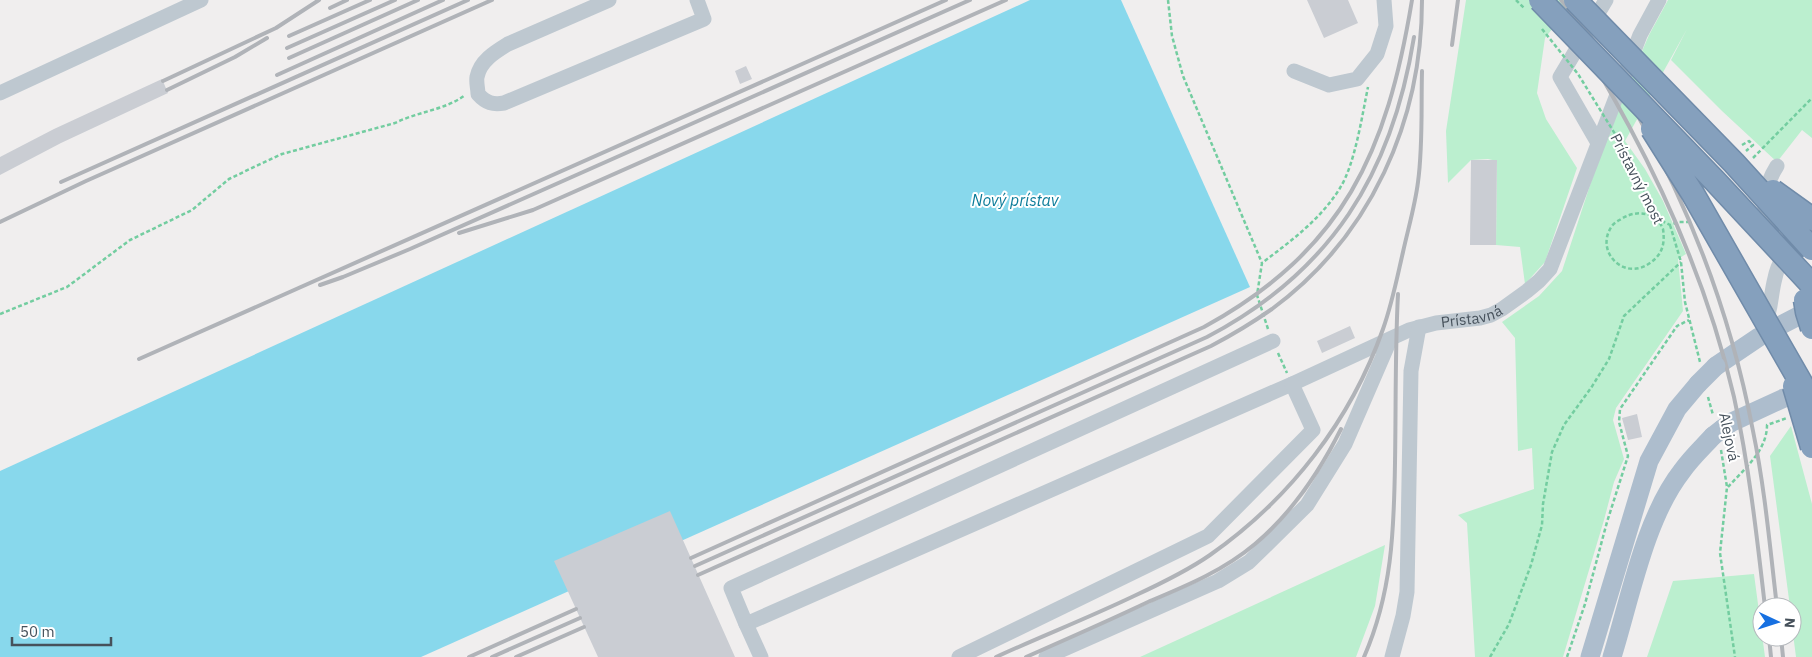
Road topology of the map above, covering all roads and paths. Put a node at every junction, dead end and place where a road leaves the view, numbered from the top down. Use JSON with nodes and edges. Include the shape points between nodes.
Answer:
{"nodes":[{"id":1,"x":201,"y":0,"type":"edge"},
{"id":2,"x":609,"y":0,"type":"edge"},
{"id":3,"x":697,"y":0,"type":"edge"},
{"id":4,"x":1168,"y":0,"type":"edge"},
{"id":5,"x":1384,"y":0,"type":"edge"},
{"id":6,"x":1516,"y":0,"type":"edge"},
{"id":7,"x":1576,"y":0,"type":"edge"},
{"id":8,"x":1606,"y":0,"type":"edge"},
{"id":9,"x":1659,"y":0,"type":"edge"},
{"id":10,"x":1534,"y":7,"type":"edge"},
{"id":11,"x":1542,"y":29,"type":"dead end"},
{"id":12,"x":1294,"y":71,"type":"dead end"},
{"id":13,"x":1368,"y":85,"type":"dead end"},
{"id":14,"x":478,"y":86,"type":"junction"},
{"id":15,"x":0,"y":93,"type":"edge"},
{"id":16,"x":1631,"y":93,"type":"junction"},
{"id":17,"x":1812,"y":98,"type":"edge"},
{"id":18,"x":1598,"y":143,"type":"junction"},
{"id":19,"x":1743,"y":155,"type":"junction"},
{"id":20,"x":1777,"y":166,"type":"dead end"},
{"id":21,"x":1812,"y":219,"type":"edge"},
{"id":22,"x":1670,"y":225,"type":"joint"},
{"id":23,"x":1812,"y":230,"type":"edge"},
{"id":24,"x":1812,"y":249,"type":"edge"},
{"id":25,"x":1786,"y":254,"type":"junction"},
{"id":26,"x":1681,"y":262,"type":"junction"},
{"id":27,"x":1262,"y":263,"type":"junction"},
{"id":28,"x":1810,"y":298,"type":"edge"},
{"id":29,"x":0,"y":314,"type":"edge"},
{"id":30,"x":1689,"y":320,"type":"junction"},
{"id":31,"x":1783,"y":324,"type":"dead end"},
{"id":32,"x":1419,"y":326,"type":"junction"},
{"id":33,"x":1812,"y":328,"type":"edge"},
{"id":34,"x":1759,"y":337,"type":"joint"},
{"id":35,"x":1273,"y":340,"type":"junction"},
{"id":36,"x":1390,"y":340,"type":"junction"},
{"id":37,"x":1783,"y":352,"type":"junction"},
{"id":38,"x":1706,"y":379,"type":"junction"},
{"id":39,"x":1292,"y":384,"type":"junction"},
{"id":40,"x":1784,"y":398,"type":"dead end"},
{"id":41,"x":1812,"y":402,"type":"edge"},
{"id":42,"x":1790,"y":417,"type":"dead end"},
{"id":43,"x":1717,"y":431,"type":"junction"},
{"id":44,"x":1812,"y":447,"type":"edge"},
{"id":45,"x":1728,"y":487,"type":"junction"},
{"id":46,"x":746,"y":624,"type":"junction"},
{"id":47,"x":761,"y":657,"type":"edge"},
{"id":48,"x":959,"y":657,"type":"edge"},
{"id":49,"x":1046,"y":657,"type":"edge"},
{"id":50,"x":1392,"y":657,"type":"edge"},
{"id":51,"x":1490,"y":657,"type":"edge"},
{"id":52,"x":1567,"y":657,"type":"edge"},
{"id":53,"x":1590,"y":657,"type":"edge"},
{"id":54,"x":1612,"y":657,"type":"edge"},
{"id":55,"x":1735,"y":657,"type":"edge"}],
"edges":[{"from":1,"to":15,"type":"street"},
{"from":2,"to":14,"type":"street","via":[[494,52],[483,64],[477,77]]},
{"from":3,"to":14,"type":"street","via":[[704,19],[518,98],[494,104],[483,100],[478,94]]},
{"from":4,"to":27,"type":"path","via":[[1172,36],[1183,76]]},
{"from":5,"to":12,"type":"street","via":[[1386,26],[1377,54],[1357,79],[1329,85]]},
{"from":6,"to":10,"type":"path","bridge":true},
{"from":7,"to":19,"type":"highway","bridge":true},
{"from":8,"to":18,"type":"street","via":[[1560,77]]},
{"from":9,"to":18,"type":"street","name":"Prístavná","via":[[1640,35]]},
{"from":10,"to":16,"type":"highway","bridge":true},
{"from":11,"to":22,"type":"path","name":"Prístavný most","bridge":true,"via":[[1578,74],[1620,142],[1663,229],[1662,250],[1656,259],[1633,270],[1618,266],[1606,240],[1612,225],[1629,214],[1643,213],[1650,215]]},
{"from":13,"to":27,"type":"path","via":[[1361,124],[1341,187],[1307,227]]},
{"from":14,"to":29,"type":"path","via":[[443,106],[395,123],[282,154],[256,166],[229,180],[192,210],[130,240],[67,287]]},
{"from":16,"to":28,"type":"highway","bridge":true,"via":[[1780,249]]},
{"from":16,"to":37,"type":"highway","bridge":true},
{"from":17,"to":19,"type":"path"},
{"from":18,"to":32,"type":"street","name":"Prístavná","via":[[1550,269],[1539,281],[1491,315]]},
{"from":19,"to":21,"type":"highway","bridge":true},
{"from":19,"to":24,"type":"highway","bridge":true},
{"from":20,"to":25,"type":"street","via":[[1765,192],[1764,211],[1772,235]]},
{"from":22,"to":26,"type":"path","name":"Alejová"},
{"from":23,"to":25,"type":"street","via":[[1797,240]]},
{"from":25,"to":34,"type":"street","via":[[1778,265],[1769,316]]},
{"from":26,"to":30,"type":"path","name":"Alejová"},
{"from":26,"to":51,"type":"path","via":[[1624,316],[1609,359],[1564,425],[1552,452],[1542,525],[1531,565],[1509,624]]},
{"from":27,"to":35,"type":"path","via":[[1257,295]]},
{"from":28,"to":31,"type":"main road"},
{"from":28,"to":33,"type":"highway","bridge":true,"via":[[1807,312]]},
{"from":30,"to":38,"type":"path","name":"Alejová"},
{"from":30,"to":52,"type":"path","via":[[1677,326],[1620,409],[1619,422],[1628,456]]},
{"from":32,"to":36,"type":"street"},
{"from":32,"to":50,"type":"street","name":"Prístavná","via":[[1411,371],[1407,592]]},
{"from":34,"to":38,"type":"main road"},
{"from":35,"to":39,"type":"path"},
{"from":35,"to":46,"type":"street","via":[[731,588]]},
{"from":36,"to":39,"type":"street"},
{"from":36,"to":49,"type":"street","via":[[1345,444],[1307,505],[1249,562],[1218,581]]},
{"from":37,"to":41,"type":"highway","bridge":true},
{"from":37,"to":44,"type":"highway","bridge":true},
{"from":38,"to":43,"type":"path","name":"Alejová"},
{"from":38,"to":53,"type":"main road","via":[[1677,409],[1649,461]]},
{"from":39,"to":46,"type":"street"},
{"from":39,"to":48,"type":"street","via":[[1313,430],[1208,536]]},
{"from":40,"to":43,"type":"main road"},
{"from":42,"to":45,"type":"path","via":[[1767,425],[1767,436],[1754,458]]},
{"from":43,"to":45,"type":"path","name":"Alejová"},
{"from":43,"to":54,"type":"main road","via":[[1681,471],[1662,504],[1646,543]]},
{"from":45,"to":55,"type":"path","name":"Alejová","via":[[1720,553]]},
{"from":46,"to":47,"type":"street"}]}
